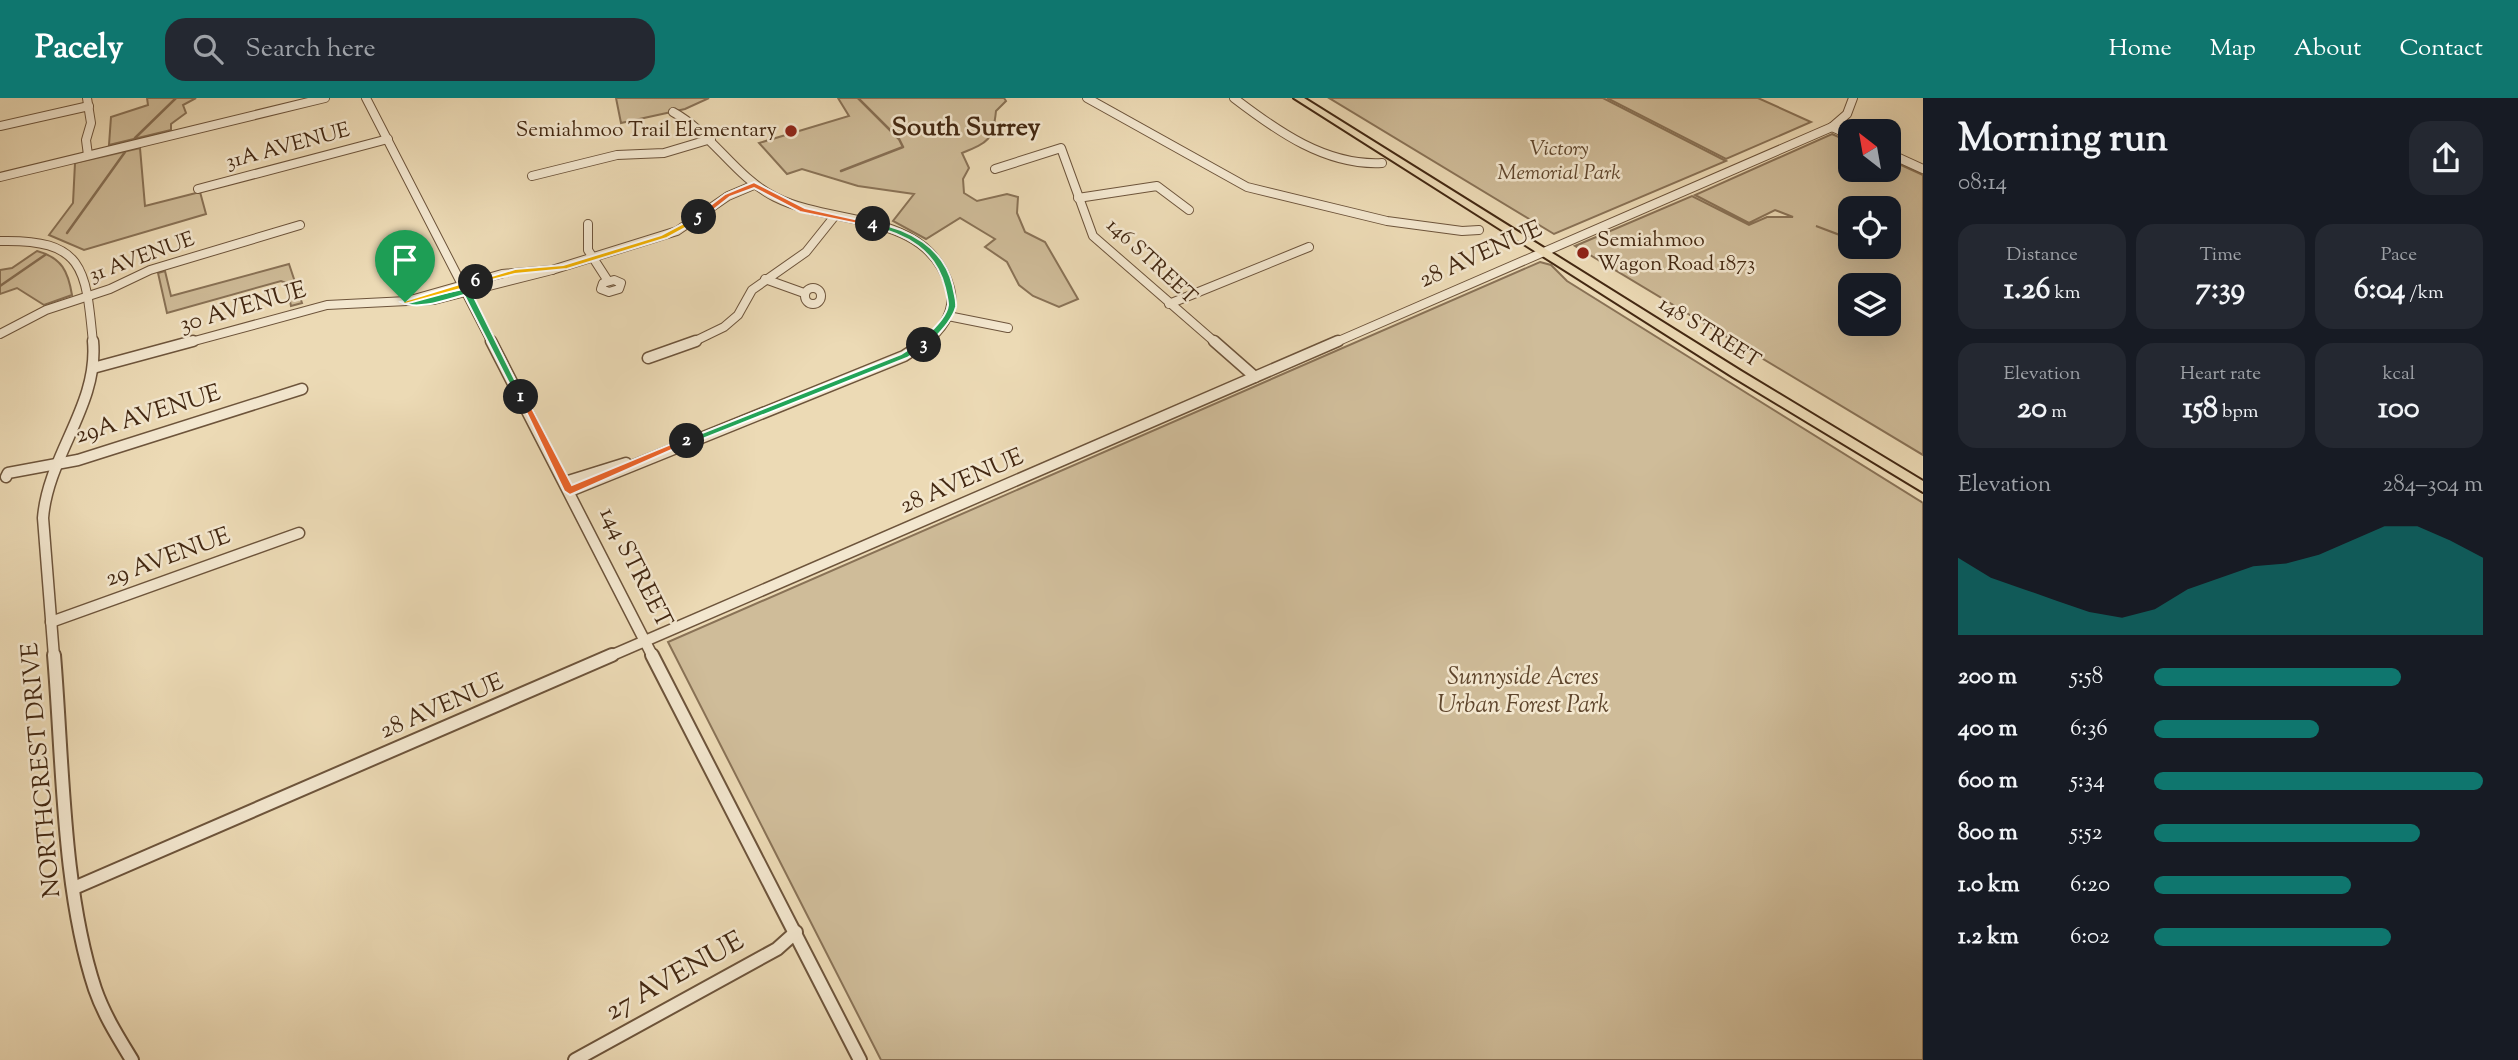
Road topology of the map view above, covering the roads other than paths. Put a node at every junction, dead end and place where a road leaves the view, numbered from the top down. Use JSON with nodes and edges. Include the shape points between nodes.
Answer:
{"nodes":[{"id":1,"x":325,"y":98,"type":"edge"},
{"id":2,"x":366,"y":98,"type":"edge"},
{"id":3,"x":1087,"y":98,"type":"edge"},
{"id":4,"x":1234,"y":98,"type":"edge"},
{"id":5,"x":1298,"y":98,"type":"edge"},
{"id":6,"x":1309,"y":98,"type":"edge"},
{"id":7,"x":1853,"y":98,"type":"edge"},
{"id":8,"x":88,"y":102,"type":"edge"},
{"id":9,"x":673,"y":112,"type":"dead end"},
{"id":10,"x":0,"y":126,"type":"edge"},
{"id":11,"x":1832,"y":127,"type":"junction"},
{"id":12,"x":1838,"y":130,"type":"edge"},
{"id":13,"x":388,"y":139,"type":"junction"},
{"id":14,"x":711,"y":139,"type":"junction"},
{"id":15,"x":88,"y":155,"type":"junction"},
{"id":16,"x":1901,"y":159,"type":"edge"},
{"id":17,"x":1382,"y":163,"type":"dead end"},
{"id":18,"x":995,"y":169,"type":"dead end"},
{"id":19,"x":1923,"y":169,"type":"edge"},
{"id":20,"x":532,"y":176,"type":"dead end"},
{"id":21,"x":0,"y":177,"type":"edge"},
{"id":22,"x":754,"y":185,"type":"junction"},
{"id":23,"x":198,"y":188,"type":"dead end"},
{"id":24,"x":1078,"y":198,"type":"junction"},
{"id":25,"x":1189,"y":210,"type":"dead end"},
{"id":26,"x":834,"y":217,"type":"junction"},
{"id":27,"x":588,"y":224,"type":"dead end"},
{"id":28,"x":300,"y":225,"type":"dead end"},
{"id":29,"x":1479,"y":230,"type":"dead end"},
{"id":30,"x":0,"y":241,"type":"edge"},
{"id":31,"x":1309,"y":247,"type":"dead end"},
{"id":32,"x":1549,"y":248,"type":"junction"},
{"id":33,"x":593,"y":258,"type":"junction"},
{"id":34,"x":765,"y":279,"type":"junction"},
{"id":35,"x":608,"y":281,"type":"dead end"},
{"id":36,"x":465,"y":289,"type":"junction"},
{"id":37,"x":804,"y":293,"type":"dead end"},
{"id":38,"x":86,"y":297,"type":"junction"},
{"id":39,"x":1169,"y":304,"type":"junction"},
{"id":40,"x":948,"y":316,"type":"junction"},
{"id":41,"x":1008,"y":328,"type":"dead end"},
{"id":42,"x":0,"y":334,"type":"edge"},
{"id":43,"x":648,"y":358,"type":"dead end"},
{"id":44,"x":93,"y":368,"type":"junction"},
{"id":45,"x":1255,"y":377,"type":"junction"},
{"id":46,"x":302,"y":388,"type":"dead end"},
{"id":47,"x":57,"y":464,"type":"junction"},
{"id":48,"x":6,"y":477,"type":"dead end"},
{"id":49,"x":1923,"y":480,"type":"edge"},
{"id":50,"x":567,"y":487,"type":"junction"},
{"id":51,"x":1923,"y":487,"type":"edge"},
{"id":52,"x":299,"y":533,"type":"dead end"},
{"id":53,"x":51,"y":622,"type":"junction"},
{"id":54,"x":647,"y":641,"type":"junction"},
{"id":55,"x":74,"y":888,"type":"junction"},
{"id":56,"x":796,"y":932,"type":"junction"},
{"id":57,"x":132,"y":1060,"type":"edge"},
{"id":58,"x":575,"y":1060,"type":"edge"},
{"id":59,"x":860,"y":1060,"type":"edge"}],
"edges":[{"from":1,"to":15,"type":"street"},
{"from":2,"to":13,"type":"street","name":"144 STREET"},
{"from":3,"to":29,"type":"street","via":[[1247,187],[1387,221]]},
{"from":4,"to":17,"type":"street","via":[[1310,149],[1368,165]]},
{"from":5,"to":32,"type":"main road","name":"148 STREET"},
{"from":6,"to":32,"type":"main road","name":"148 STREET"},
{"from":7,"to":11,"type":"street","via":[[1847,114]]},
{"from":8,"to":10,"type":"street"},
{"from":8,"to":15,"type":"street"},
{"from":9,"to":14,"type":"street"},
{"from":11,"to":12,"type":"street"},
{"from":11,"to":32,"type":"street","name":"28 AVENUE"},
{"from":13,"to":23,"type":"street","name":"31A AVENUE"},
{"from":13,"to":36,"type":"street","name":"144 STREET"},
{"from":14,"to":20,"type":"street","via":[[664,153],[617,155]]},
{"from":14,"to":22,"type":"street"},
{"from":15,"to":21,"type":"street"},
{"from":16,"to":19,"type":"street"},
{"from":18,"to":24,"type":"street","name":"146 STREET","via":[[1061,148]]},
{"from":22,"to":26,"type":"street","via":[[803,210]]},
{"from":22,"to":33,"type":"street","name":"30 AVENUE","via":[[727,196],[677,231]]},
{"from":24,"to":25,"type":"street","via":[[1157,186]]},
{"from":24,"to":39,"type":"street","name":"146 STREET","via":[[1093,236]]},
{"from":26,"to":34,"type":"street","via":[[806,253]]},
{"from":26,"to":40,"type":"street","via":[[891,228],[924,244],[951,285]]},
{"from":27,"to":33,"type":"street","via":[[586,243]]},
{"from":28,"to":38,"type":"street","name":"31 AVENUE","via":[[164,266]]},
{"from":30,"to":38,"type":"street","name":"NORTHCREST DRIVE","via":[[45,244],[68,253],[78,262]]},
{"from":31,"to":39,"type":"street"},
{"from":32,"to":45,"type":"street","name":"28 AVENUE"},
{"from":32,"to":49,"type":"main road","name":"148 STREET"},
{"from":32,"to":51,"type":"main road","name":"148 STREET","via":[[1737,374]]},
{"from":33,"to":35,"type":"street"},
{"from":33,"to":36,"type":"street","name":"30 AVENUE"},
{"from":34,"to":37,"type":"street"},
{"from":34,"to":43,"type":"street","via":[[748,295],[738,315],[718,332]]},
{"from":36,"to":44,"type":"street","name":"30 AVENUE","via":[[434,300],[355,301],[314,307]]},
{"from":36,"to":50,"type":"street","name":"144 STREET"},
{"from":38,"to":42,"type":"street","name":"31 AVENUE","via":[[46,310]]},
{"from":38,"to":44,"type":"street","name":"NORTHCREST DRIVE"},
{"from":39,"to":45,"type":"street","name":"146 STREET"},
{"from":40,"to":41,"type":"street"},
{"from":40,"to":50,"type":"street","via":[[932,337],[904,356],[635,462],[615,474]]},
{"from":44,"to":47,"type":"street","name":"NORTHCREST DRIVE"},
{"from":45,"to":54,"type":"street","name":"28 AVENUE"},
{"from":46,"to":47,"type":"street","name":"29A AVENUE"},
{"from":47,"to":48,"type":"street","name":"29A AVENUE"},
{"from":47,"to":53,"type":"street","name":"NORTHCREST DRIVE","via":[[43,508]]},
{"from":50,"to":54,"type":"street","name":"144 STREET"},
{"from":52,"to":53,"type":"street","name":"29 AVENUE"},
{"from":53,"to":55,"type":"street","name":"NORTHCREST DRIVE"},
{"from":54,"to":55,"type":"street","name":"28 AVENUE"},
{"from":54,"to":56,"type":"street","name":"144 STREET"},
{"from":55,"to":57,"type":"street","name":"NORTHCREST DRIVE","via":[[101,1009]]},
{"from":56,"to":58,"type":"street","name":"27 AVENUE","via":[[777,949]]},
{"from":56,"to":59,"type":"street","name":"144 STREET"}]}
